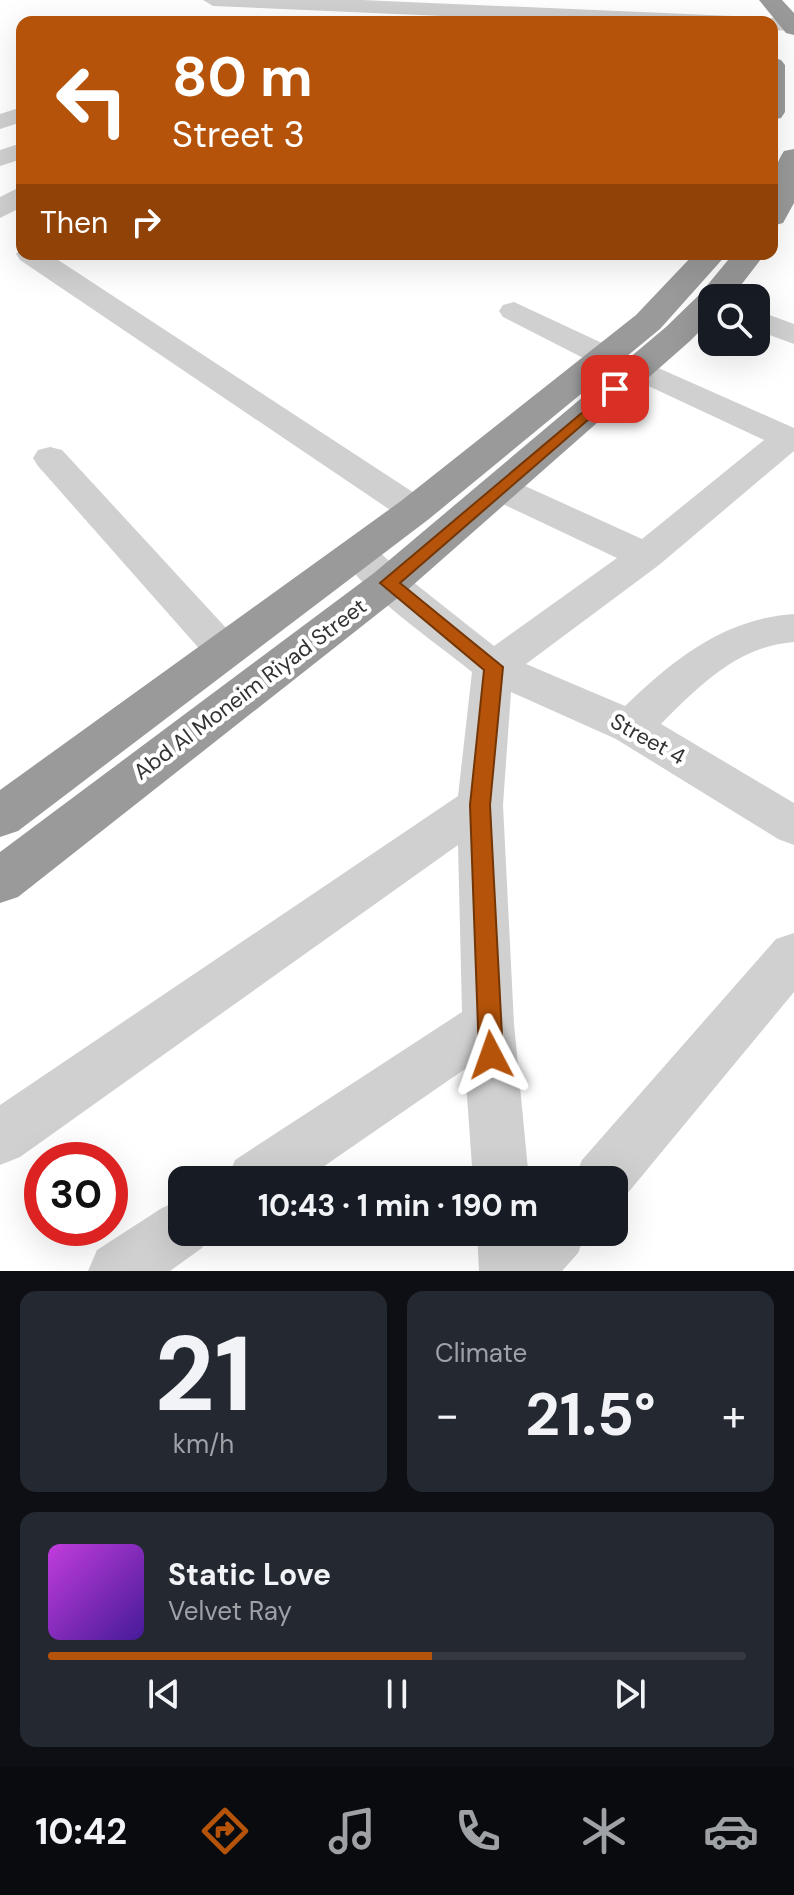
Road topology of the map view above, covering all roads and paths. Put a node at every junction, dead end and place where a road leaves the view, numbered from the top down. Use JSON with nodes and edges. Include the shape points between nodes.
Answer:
{"nodes":[{"id":1,"x":213,"y":0,"type":"edge"},
{"id":2,"x":536,"y":0,"type":"edge"},
{"id":3,"x":313,"y":2,"type":"edge"},
{"id":4,"x":766,"y":16,"type":"edge"},
{"id":5,"x":794,"y":157,"type":"edge"},
{"id":6,"x":0,"y":176,"type":"edge"},
{"id":7,"x":16,"y":188,"type":"edge"},
{"id":8,"x":16,"y":198,"type":"edge"},
{"id":9,"x":782,"y":207,"type":"edge"},
{"id":10,"x":0,"y":210,"type":"edge"},
{"id":11,"x":38,"y":260,"type":"edge"},
{"id":12,"x":706,"y":260,"type":"edge"},
{"id":13,"x":744,"y":260,"type":"edge"},
{"id":14,"x":725,"y":284,"type":"edge"},
{"id":15,"x":698,"y":310,"type":"edge"},
{"id":16,"x":514,"y":311,"type":"dead end"},
{"id":17,"x":770,"y":325,"type":"edge"},
{"id":18,"x":794,"y":335,"type":"edge"},
{"id":19,"x":622,"y":363,"type":"junction"},
{"id":20,"x":790,"y":440,"type":"edge"},
{"id":21,"x":50,"y":458,"type":"dead end"},
{"id":22,"x":501,"y":489,"type":"junction"},
{"id":23,"x":415,"y":510,"type":"junction"},
{"id":24,"x":646,"y":556,"type":"junction"},
{"id":25,"x":374,"y":569,"type":"junction"},
{"id":26,"x":794,"y":628,"type":"edge"},
{"id":27,"x":225,"y":652,"type":"junction"},
{"id":28,"x":493,"y":667,"type":"junction"},
{"id":29,"x":631,"y":727,"type":"junction"},
{"id":30,"x":480,"y":805,"type":"junction"},
{"id":31,"x":0,"y":817,"type":"edge"},
{"id":32,"x":792,"y":821,"type":"edge"},
{"id":33,"x":0,"y":881,"type":"edge"},
{"id":34,"x":794,"y":955,"type":"edge"},
{"id":35,"x":488,"y":1024,"type":"junction"},
{"id":36,"x":0,"y":1138,"type":"edge"},
{"id":37,"x":276,"y":1166,"type":"edge"},
{"id":38,"x":500,"y":1166,"type":"edge"},
{"id":39,"x":614,"y":1166,"type":"edge"},
{"id":40,"x":168,"y":1237,"type":"edge"},
{"id":41,"x":507,"y":1246,"type":"edge"},
{"id":42,"x":545,"y":1246,"type":"edge"},
{"id":43,"x":118,"y":1271,"type":"edge"},
{"id":44,"x":509,"y":1271,"type":"edge"},
{"id":45,"x":524,"y":1271,"type":"edge"}],
"edges":[{"from":1,"to":3,"type":"street"},
{"from":2,"to":4,"type":"street"},
{"from":3,"to":4,"type":"street"},
{"from":5,"to":9,"type":"highway"},
{"from":6,"to":7,"type":"street"},
{"from":8,"to":10,"type":"street"},
{"from":11,"to":23,"type":"street"},
{"from":12,"to":19,"type":"highway","name":"Abd Al Moneim Riyad Street","via":[[657,313]]},
{"from":13,"to":14,"type":"highway","name":"Abd Al Moneim Riyad Street"},
{"from":15,"to":19,"type":"highway","name":"Abd Al Moneim Riyad Street"},
{"from":16,"to":19,"type":"street"},
{"from":17,"to":18,"type":"street"},
{"from":19,"to":20,"type":"street"},
{"from":19,"to":22,"type":"highway","name":"Abd Al Moneim Riyad Street"},
{"from":19,"to":23,"type":"highway","name":"Abd Al Moneim Riyad Street"},
{"from":20,"to":24,"type":"street"},
{"from":21,"to":27,"type":"street"},
{"from":22,"to":24,"type":"street"},
{"from":22,"to":25,"type":"highway","name":"Abd Al Moneim Riyad Street"},
{"from":23,"to":25,"type":"highway","name":"Abd Al Moneim Riyad Street"},
{"from":24,"to":28,"type":"street"},
{"from":25,"to":27,"type":"highway","name":"Abd Al Moneim Riyad Street"},
{"from":25,"to":28,"type":"street","name":"Street 4"},
{"from":25,"to":33,"type":"highway","name":"Abd Al Moneim Riyad Street"},
{"from":26,"to":29,"type":"street","via":[[749,634],[737,641],[670,689]]},
{"from":27,"to":31,"type":"highway","name":"Abd Al Moneim Riyad Street"},
{"from":28,"to":29,"type":"street","name":"Street 4"},
{"from":28,"to":30,"type":"street"},
{"from":29,"to":32,"type":"street","name":"Street 4"},
{"from":30,"to":35,"type":"street"},
{"from":30,"to":36,"type":"street"},
{"from":34,"to":39,"type":"street"},
{"from":35,"to":37,"type":"street"},
{"from":35,"to":38,"type":"street"},
{"from":40,"to":43,"type":"street"},
{"from":41,"to":44,"type":"street"},
{"from":42,"to":45,"type":"street"}]}
